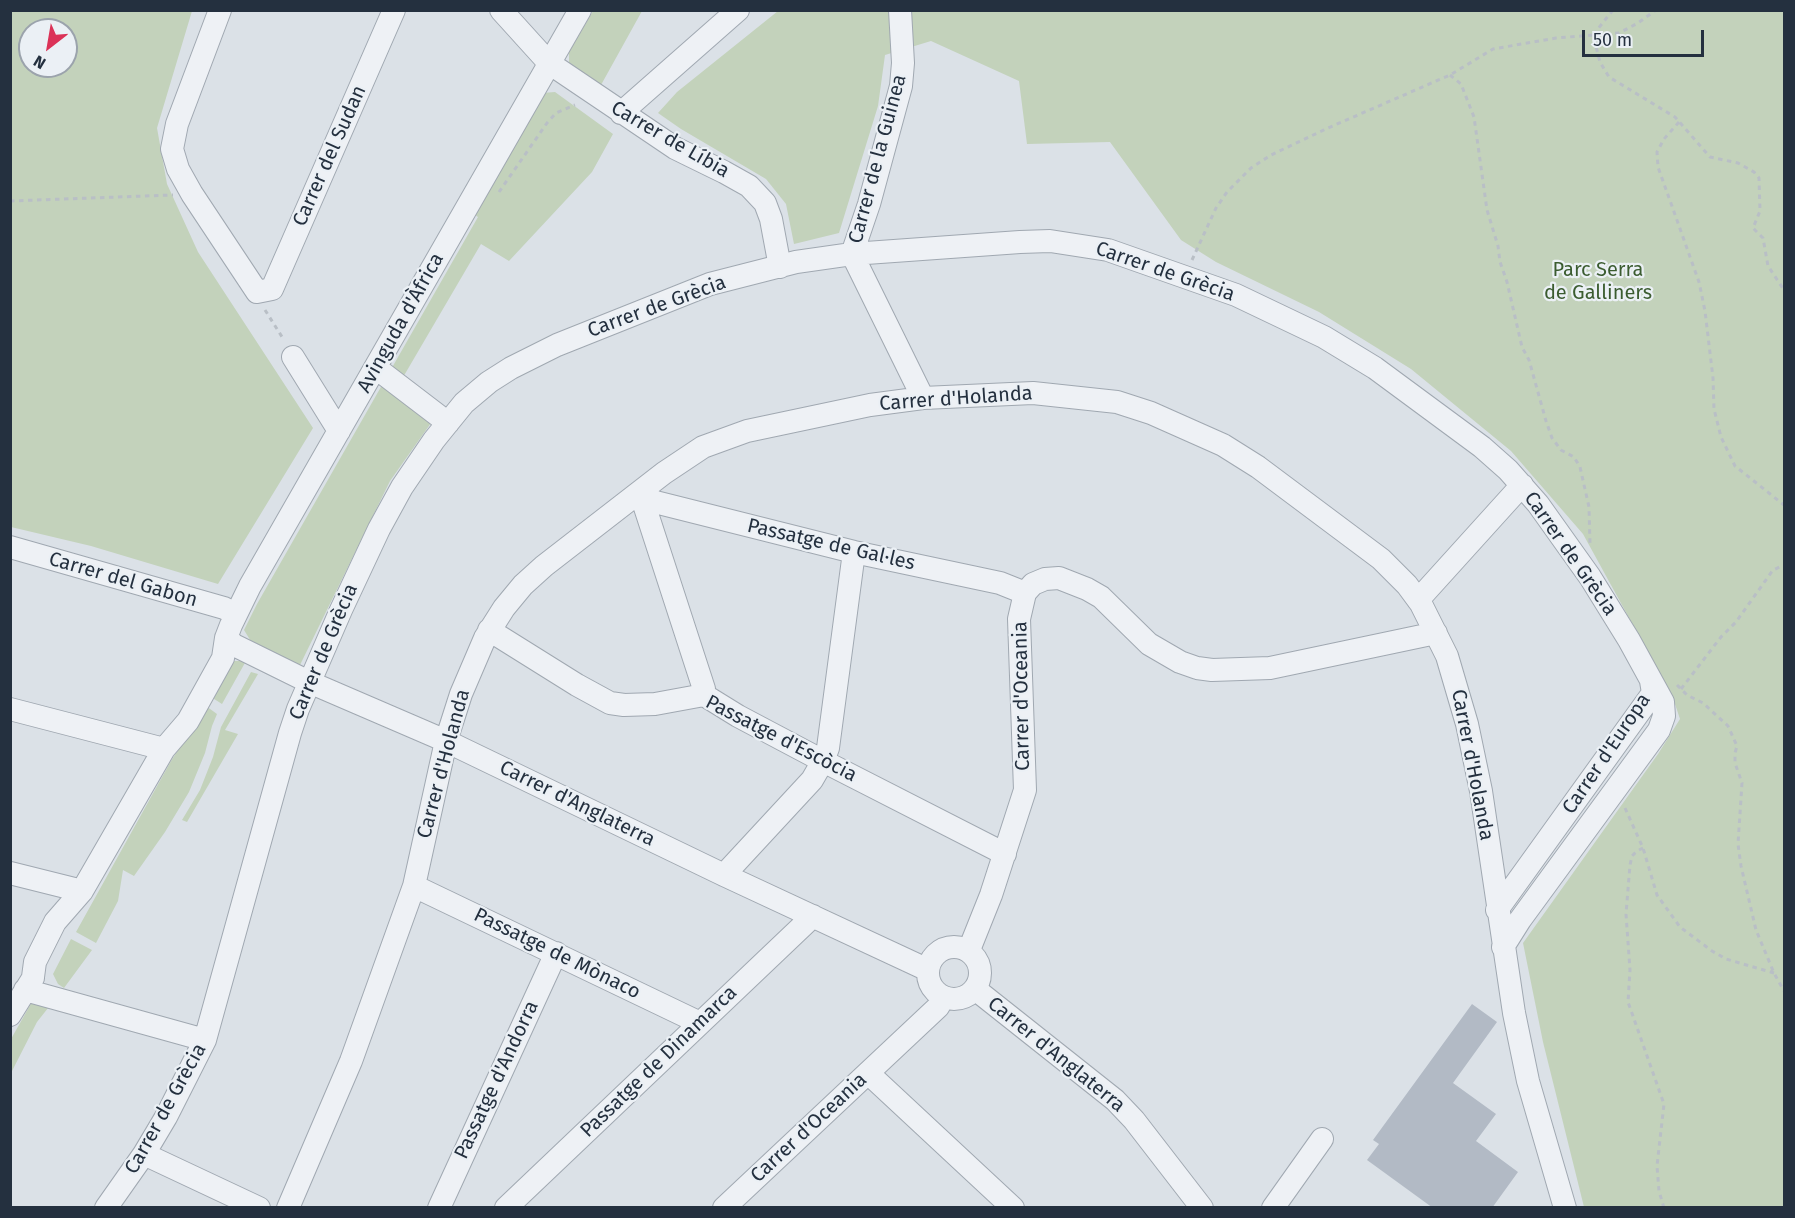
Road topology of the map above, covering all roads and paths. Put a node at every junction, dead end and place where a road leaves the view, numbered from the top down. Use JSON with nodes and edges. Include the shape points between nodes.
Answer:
{"nodes":[{"id":1,"x":220,"y":10,"type":"edge"},
{"id":2,"x":394,"y":10,"type":"edge"},
{"id":3,"x":501,"y":10,"type":"edge"},
{"id":4,"x":580,"y":10,"type":"edge"},
{"id":5,"x":738,"y":10,"type":"edge"},
{"id":6,"x":900,"y":10,"type":"edge"},
{"id":7,"x":1613,"y":10,"type":"edge"},
{"id":8,"x":1656,"y":10,"type":"edge"},
{"id":9,"x":1593,"y":35,"type":"junction"},
{"id":10,"x":549,"y":63,"type":"junction"},
{"id":11,"x":1450,"y":75,"type":"junction"},
{"id":12,"x":621,"y":113,"type":"junction"},
{"id":13,"x":1678,"y":122,"type":"junction"},
{"id":14,"x":192,"y":194,"type":"junction"},
{"id":15,"x":10,"y":201,"type":"edge"},
{"id":16,"x":852,"y":254,"type":"junction"},
{"id":17,"x":780,"y":267,"type":"junction"},
{"id":18,"x":1186,"y":276,"type":"junction"},
{"id":19,"x":1785,"y":290,"type":"edge"},
{"id":20,"x":260,"y":299,"type":"junction"},
{"id":21,"x":293,"y":357,"type":"joint"},
{"id":22,"x":376,"y":368,"type":"junction"},
{"id":23,"x":923,"y":398,"type":"junction"},
{"id":24,"x":448,"y":423,"type":"junction"},
{"id":25,"x":339,"y":431,"type":"junction"},
{"id":26,"x":1522,"y":485,"type":"junction"},
{"id":27,"x":640,"y":492,"type":"junction"},
{"id":28,"x":1785,"y":505,"type":"edge"},
{"id":29,"x":10,"y":547,"type":"edge"},
{"id":30,"x":854,"y":552,"type":"junction"},
{"id":31,"x":1784,"y":565,"type":"edge"},
{"id":32,"x":1590,"y":577,"type":"junction"},
{"id":33,"x":1025,"y":593,"type":"junction"},
{"id":34,"x":1418,"y":600,"type":"junction"},
{"id":35,"x":236,"y":614,"type":"junction"},
{"id":36,"x":489,"y":630,"type":"junction"},
{"id":37,"x":1436,"y":633,"type":"junction"},
{"id":38,"x":226,"y":638,"type":"junction"},
{"id":39,"x":1652,"y":681,"type":"junction"},
{"id":40,"x":309,"y":682,"type":"junction"},
{"id":41,"x":704,"y":695,"type":"junction"},
{"id":42,"x":10,"y":709,"type":"edge"},
{"id":43,"x":446,"y":741,"type":"junction"},
{"id":44,"x":164,"y":749,"type":"junction"},
{"id":45,"x":823,"y":761,"type":"junction"},
{"id":46,"x":1613,"y":792,"type":"junction"},
{"id":47,"x":1643,"y":848,"type":"junction"},
{"id":48,"x":1005,"y":854,"type":"junction"},
{"id":49,"x":10,"y":873,"type":"edge"},
{"id":50,"x":724,"y":875,"type":"junction"},
{"id":51,"x":414,"y":886,"type":"junction"},
{"id":52,"x":82,"y":891,"type":"junction"},
{"id":53,"x":1497,"y":910,"type":"junction"},
{"id":54,"x":813,"y":916,"type":"junction"},
{"id":55,"x":1503,"y":947,"type":"junction"},
{"id":56,"x":969,"y":951,"type":"junction"},
{"id":57,"x":556,"y":953,"type":"junction"},
{"id":58,"x":928,"y":970,"type":"junction"},
{"id":59,"x":1774,"y":973,"type":"junction"},
{"id":60,"x":29,"y":984,"type":"junction"},
{"id":61,"x":975,"y":989,"type":"junction"},
{"id":62,"x":1785,"y":991,"type":"edge"},
{"id":63,"x":944,"y":997,"type":"junction"},
{"id":64,"x":10,"y":1015,"type":"edge"},
{"id":65,"x":700,"y":1023,"type":"junction"},
{"id":66,"x":205,"y":1040,"type":"junction"},
{"id":67,"x":868,"y":1073,"type":"junction"},
{"id":68,"x":1322,"y":1139,"type":"dead end"},
{"id":69,"x":144,"y":1154,"type":"junction"},
{"id":70,"x":106,"y":1208,"type":"edge"},
{"id":71,"x":259,"y":1208,"type":"edge"},
{"id":72,"x":288,"y":1208,"type":"edge"},
{"id":73,"x":439,"y":1208,"type":"edge"},
{"id":74,"x":506,"y":1208,"type":"edge"},
{"id":75,"x":724,"y":1208,"type":"edge"},
{"id":76,"x":1012,"y":1208,"type":"edge"},
{"id":77,"x":1202,"y":1208,"type":"edge"},
{"id":78,"x":1273,"y":1208,"type":"edge"},
{"id":79,"x":1565,"y":1208,"type":"edge"},
{"id":80,"x":1664,"y":1208,"type":"edge"}],
"edges":[{"from":1,"to":14,"type":"street","via":[[177,124],[172,149]]},
{"from":2,"to":20,"type":"street","name":"Carrer del Sudan","via":[[272,289]]},
{"from":3,"to":10,"type":"street","name":"Carrer de Líbia"},
{"from":4,"to":10,"type":"street","name":"Avinguda d'Àfrica"},
{"from":5,"to":12,"type":"street"},
{"from":6,"to":16,"type":"street","name":"Carrer de la Guinea","via":[[901,86]]},
{"from":7,"to":9,"type":"path"},
{"from":8,"to":9,"type":"path","via":[[1618,33]]},
{"from":9,"to":11,"type":"path","via":[[1493,49]]},
{"from":9,"to":13,"type":"path","via":[[1600,63],[1609,77]]},
{"from":10,"to":12,"type":"street","name":"Carrer de Líbia"},
{"from":10,"to":22,"type":"street","name":"Avinguda d'Àfrica"},
{"from":11,"to":18,"type":"path","via":[[1319,132],[1251,168],[1216,208]]},
{"from":11,"to":32,"type":"path","via":[[1461,84],[1474,117],[1487,210],[1522,347],[1546,421],[1552,438],[1580,467],[1589,507]]},
{"from":12,"to":17,"type":"street","name":"Carrer de Líbia","via":[[675,148],[749,186],[765,203]]},
{"from":13,"to":19,"type":"path","via":[[1710,158],[1738,163],[1759,178],[1760,211],[1753,228],[1763,238],[1767,266]]},
{"from":13,"to":28,"type":"path","via":[[1657,152],[1658,167],[1699,282],[1719,428],[1735,466]]},
{"from":14,"to":15,"type":"path"},
{"from":14,"to":20,"type":"street"},
{"from":16,"to":17,"type":"street","name":"Carrer de Grècia"},
{"from":16,"to":18,"type":"street","name":"Carrer de Grècia","via":[[1050,241],[1108,250]]},
{"from":16,"to":23,"type":"street","name":"Carrer de la Guinea"},
{"from":17,"to":24,"type":"street","name":"Carrer de Grècia","via":[[710,284],[557,345],[489,382]]},
{"from":18,"to":26,"type":"street","name":"Carrer de Grècia","via":[[1279,314],[1375,368],[1482,447]]},
{"from":20,"to":21,"type":"path"},
{"from":21,"to":25,"type":"street"},
{"from":22,"to":24,"type":"street"},
{"from":22,"to":25,"type":"street","name":"Avinguda d'Àfrica"},
{"from":23,"to":27,"type":"street","name":"Carrer d'Holanda","via":[[747,431],[703,447]]},
{"from":23,"to":34,"type":"street","name":"Carrer d'Holanda","via":[[1034,393],[1117,402],[1151,413],[1223,445],[1258,467],[1381,559]]},
{"from":24,"to":40,"type":"street","name":"Carrer de Grècia","via":[[418,461],[379,529]]},
{"from":25,"to":35,"type":"street","name":"Avinguda d'Àfrica"},
{"from":26,"to":32,"type":"street","name":"Carrer de Grècia"},
{"from":26,"to":34,"type":"street"},
{"from":27,"to":30,"type":"street","name":"Passatge de Gal·les","via":[[655,502]]},
{"from":27,"to":36,"type":"street","name":"Carrer d'Holanda","via":[[523,585]]},
{"from":27,"to":41,"type":"street"},
{"from":29,"to":35,"type":"street","name":"Carrer del Gabon"},
{"from":30,"to":33,"type":"street","name":"Passatge de Gal·les","via":[[1000,583]]},
{"from":30,"to":45,"type":"street","via":[[828,748]]},
{"from":31,"to":59,"type":"path","via":[[1773,570],[1681,689],[1728,726],[1737,746],[1735,763],[1742,783],[1739,855],[1756,930]]},
{"from":32,"to":39,"type":"street","name":"Carrer de Grècia"},
{"from":33,"to":37,"type":"street","name":"Carrer d'Oceania","via":[[1045,579],[1072,582],[1101,597],[1149,644],[1180,662],[1212,670],[1270,668]]},
{"from":33,"to":48,"type":"street","name":"Carrer d'Oceania","via":[[1018,639],[1024,790]]},
{"from":34,"to":37,"type":"street","name":"Carrer d'Holanda"},
{"from":35,"to":38,"type":"street","name":"Avinguda d'Àfrica"},
{"from":36,"to":41,"type":"street","name":"Passatge d'Escòcia","via":[[610,703],[655,704]]},
{"from":36,"to":43,"type":"street","name":"Carrer d'Holanda","via":[[474,659]]},
{"from":37,"to":53,"type":"street","name":"Carrer d'Holanda","via":[[1447,656],[1473,746]]},
{"from":38,"to":40,"type":"street","name":"Carrer d'Anglaterra"},
{"from":38,"to":44,"type":"street","name":"Avinguda d'Àfrica","via":[[206,659],[170,727]]},
{"from":39,"to":46,"type":"street","name":"Carrer d'Europa","via":[[1664,702],[1664,716],[1659,730]]},
{"from":39,"to":53,"type":"street","name":"Carrer d'Europa","via":[[1653,693]]},
{"from":40,"to":43,"type":"street","name":"Carrer d'Anglaterra"},
{"from":40,"to":66,"type":"street","name":"Carrer de Grècia","via":[[290,734]]},
{"from":41,"to":45,"type":"street","name":"Passatge d'Escòcia"},
{"from":42,"to":44,"type":"street"},
{"from":43,"to":50,"type":"street","name":"Carrer d'Anglaterra"},
{"from":43,"to":51,"type":"street","name":"Carrer d'Holanda"},
{"from":44,"to":52,"type":"street","name":"Avinguda d'Àfrica"},
{"from":45,"to":48,"type":"street","name":"Passatge d'Escòcia"},
{"from":45,"to":50,"type":"street","via":[[812,780]]},
{"from":46,"to":47,"type":"path"},
{"from":46,"to":55,"type":"street","name":"Carrer d'Europa"},
{"from":47,"to":59,"type":"path","via":[[1657,895],[1680,927],[1726,959]]},
{"from":47,"to":80,"type":"path","via":[[1632,856],[1630,865],[1626,914],[1628,1002],[1664,1104],[1657,1166]]},
{"from":48,"to":56,"type":"street","name":"Carrer d'Oceania"},
{"from":49,"to":52,"type":"street"},
{"from":50,"to":54,"type":"street","name":"Carrer d'Anglaterra"},
{"from":51,"to":57,"type":"street","name":"Passatge de Mònaco"},
{"from":51,"to":72,"type":"street","name":"Carrer d'Holanda","via":[[373,1006]]},
{"from":52,"to":60,"type":"street","name":"Avinguda d'Àfrica","via":[[55,922]]},
{"from":53,"to":55,"type":"street","name":"Carrer d'Holanda"},
{"from":54,"to":58,"type":"street","name":"Carrer d'Anglaterra"},
{"from":54,"to":65,"type":"street","name":"Passatge de Dinamarca"},
{"from":55,"to":79,"type":"street","name":"Carrer d'Holanda","via":[[1528,1081]]},
{"from":56,"to":58,"type":"street","via":[[948,947],[931,960]]},
{"from":56,"to":61,"type":"street","via":[[981,973]]},
{"from":57,"to":65,"type":"street","name":"Passatge de Mònaco"},
{"from":57,"to":73,"type":"street","name":"Passatge d'Andorra"},
{"from":58,"to":63,"type":"street","via":[[932,986]]},
{"from":59,"to":62,"type":"path"},
{"from":60,"to":64,"type":"street","name":"Avinguda d'Àfrica"},
{"from":60,"to":66,"type":"street"},
{"from":61,"to":63,"type":"street","via":[[961,998]]},
{"from":61,"to":77,"type":"street","name":"Carrer d'Anglaterra","via":[[1115,1100]]},
{"from":63,"to":67,"type":"street","name":"Carrer d'Oceania"},
{"from":65,"to":74,"type":"street","name":"Passatge de Dinamarca"},
{"from":66,"to":69,"type":"street","name":"Carrer de Grècia"},
{"from":67,"to":75,"type":"street","name":"Carrer d'Oceania"},
{"from":67,"to":76,"type":"street"},
{"from":68,"to":78,"type":"street"},
{"from":69,"to":70,"type":"street","name":"Carrer de Grècia"},
{"from":69,"to":71,"type":"street"}]}
